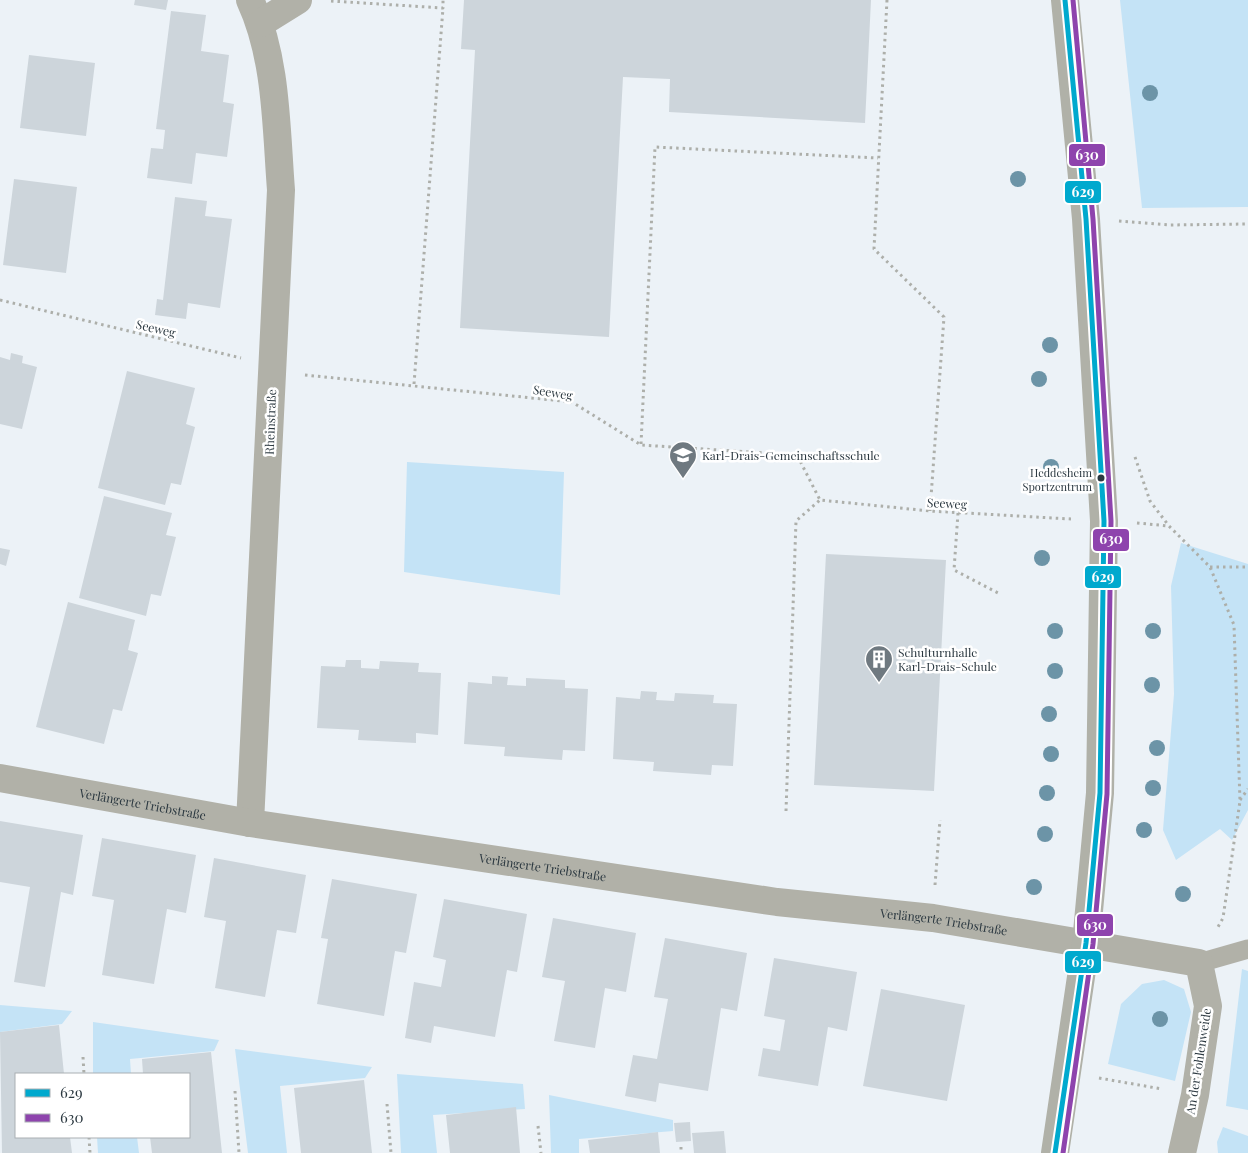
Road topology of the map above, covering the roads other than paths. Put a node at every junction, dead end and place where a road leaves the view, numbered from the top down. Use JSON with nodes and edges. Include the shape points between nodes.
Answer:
{"nodes":[{"id":1,"x":1065,"y":0,"type":"edge"},
{"id":2,"x":297,"y":1,"type":"edge"},
{"id":3,"x":255,"y":11,"type":"edge"},
{"id":4,"x":0,"y":778,"type":"edge"},
{"id":5,"x":250,"y":823,"type":"junction"},
{"id":6,"x":1086,"y":943,"type":"junction"},
{"id":7,"x":1248,"y":949,"type":"edge"},
{"id":8,"x":1200,"y":964,"type":"junction"},
{"id":9,"x":1054,"y":1153,"type":"edge"},
{"id":10,"x":1182,"y":1153,"type":"edge"}],
"edges":[{"from":1,"to":6,"type":"main road","via":[[1086,219],[1104,520],[1100,793]]},
{"from":2,"to":3,"type":"street","name":"Rheinstraße"},
{"from":3,"to":5,"type":"street","name":"Rheinstraße","via":[[274,88],[281,190]]},
{"from":4,"to":5,"type":"street","name":"Verlängerte Triebstraße"},
{"from":5,"to":6,"type":"street","name":"Verlängerte Triebstraße","via":[[777,902],[933,918]]},
{"from":6,"to":8,"type":"street"},
{"from":6,"to":9,"type":"main road"},
{"from":7,"to":8,"type":"lane"},
{"from":8,"to":10,"type":"street","name":"An der Fohlenweide","via":[[1208,1006]]}]}
